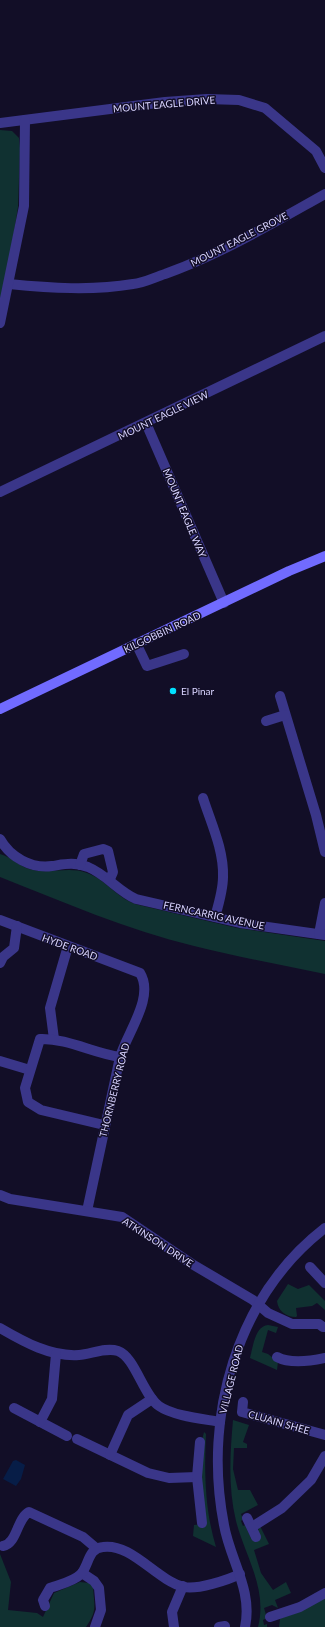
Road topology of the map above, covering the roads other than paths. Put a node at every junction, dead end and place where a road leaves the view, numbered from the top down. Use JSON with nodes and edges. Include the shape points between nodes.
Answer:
{"nodes":[{"id":1,"x":25,"y":120,"type":"junction"},
{"id":2,"x":0,"y":123,"type":"edge"},
{"id":3,"x":325,"y":168,"type":"edge"},
{"id":4,"x":325,"y":194,"type":"edge"},
{"id":5,"x":9,"y":284,"type":"junction"},
{"id":6,"x":0,"y":323,"type":"edge"},
{"id":7,"x":325,"y":336,"type":"edge"},
{"id":8,"x":146,"y":423,"type":"junction"},
{"id":9,"x":0,"y":491,"type":"edge"},
{"id":10,"x":325,"y":556,"type":"edge"},
{"id":11,"x":224,"y":603,"type":"junction"},
{"id":12,"x":136,"y":643,"type":"junction"},
{"id":13,"x":184,"y":654,"type":"dead end"},
{"id":14,"x":280,"y":696,"type":"dead end"},
{"id":15,"x":0,"y":709,"type":"edge"},
{"id":16,"x":285,"y":715,"type":"junction"},
{"id":17,"x":266,"y":721,"type":"dead end"},
{"id":18,"x":203,"y":798,"type":"dead end"},
{"id":19,"x":1,"y":844,"type":"edge"},
{"id":20,"x":325,"y":852,"type":"edge"},
{"id":21,"x":80,"y":865,"type":"junction"},
{"id":22,"x":110,"y":879,"type":"junction"},
{"id":23,"x":325,"y":903,"type":"edge"},
{"id":24,"x":215,"y":917,"type":"junction"},
{"id":25,"x":0,"y":920,"type":"edge"},
{"id":26,"x":18,"y":926,"type":"junction"},
{"id":27,"x":322,"y":934,"type":"edge"},
{"id":28,"x":68,"y":946,"type":"junction"},
{"id":29,"x":0,"y":963,"type":"edge"},
{"id":30,"x":140,"y":974,"type":"joint"},
{"id":31,"x":54,"y":1039,"type":"junction"},
{"id":32,"x":120,"y":1057,"type":"junction"},
{"id":33,"x":0,"y":1061,"type":"edge"},
{"id":34,"x":30,"y":1070,"type":"junction"},
{"id":35,"x":104,"y":1125,"type":"junction"},
{"id":36,"x":0,"y":1195,"type":"edge"},
{"id":37,"x":87,"y":1211,"type":"junction"},
{"id":38,"x":325,"y":1228,"type":"edge"},
{"id":39,"x":310,"y":1267,"type":"dead end"},
{"id":40,"x":325,"y":1283,"type":"edge"},
{"id":41,"x":258,"y":1305,"type":"junction"},
{"id":42,"x":0,"y":1328,"type":"edge"},
{"id":43,"x":324,"y":1329,"type":"edge"},
{"id":44,"x":56,"y":1354,"type":"junction"},
{"id":45,"x":277,"y":1358,"type":"dead end"},
{"id":46,"x":325,"y":1358,"type":"edge"},
{"id":47,"x":152,"y":1399,"type":"junction"},
{"id":48,"x":243,"y":1402,"type":"dead end"},
{"id":49,"x":14,"y":1408,"type":"dead end"},
{"id":50,"x":40,"y":1422,"type":"junction"},
{"id":51,"x":220,"y":1422,"type":"junction"},
{"id":52,"x":325,"y":1435,"type":"edge"},
{"id":53,"x":200,"y":1442,"type":"dead end"},
{"id":54,"x":110,"y":1455,"type":"junction"},
{"id":55,"x":325,"y":1456,"type":"edge"},
{"id":56,"x":196,"y":1477,"type":"junction"},
{"id":57,"x":202,"y":1523,"type":"dead end"},
{"id":58,"x":256,"y":1537,"type":"dead end"},
{"id":59,"x":3,"y":1546,"type":"dead end"},
{"id":60,"x":96,"y":1548,"type":"junction"},
{"id":61,"x":82,"y":1573,"type":"junction"},
{"id":62,"x":240,"y":1574,"type":"junction"},
{"id":63,"x":183,"y":1586,"type":"junction"},
{"id":64,"x":325,"y":1593,"type":"edge"},
{"id":65,"x":44,"y":1606,"type":"dead end"},
{"id":66,"x":270,"y":1617,"type":"dead end"},
{"id":67,"x":95,"y":1627,"type":"edge"},
{"id":68,"x":174,"y":1627,"type":"edge"},
{"id":69,"x":245,"y":1627,"type":"edge"}],
"edges":[{"from":1,"to":2,"type":"street","name":"MOUNT EAGLE DRIVE"},
{"from":1,"to":3,"type":"street","name":"MOUNT EAGLE DRIVE","via":[[165,102],[239,100],[264,108],[316,151]]},
{"from":1,"to":5,"type":"street","via":[[24,206]]},
{"from":4,"to":5,"type":"street","name":"MOUNT EAGLE GROVE","via":[[235,243],[186,266],[135,284],[94,288],[49,288]]},
{"from":5,"to":6,"type":"street"},
{"from":7,"to":8,"type":"street","name":"MOUNT EAGLE VIEW"},
{"from":8,"to":9,"type":"street","name":"MOUNT EAGLE VIEW"},
{"from":8,"to":11,"type":"street","name":"MOUNT EAGLE WAY"},
{"from":10,"to":11,"type":"street","name":"KILGOBBIN ROAD"},
{"from":11,"to":12,"type":"street","name":"KILGOBBIN ROAD"},
{"from":12,"to":13,"type":"street","via":[[147,666]]},
{"from":12,"to":15,"type":"street","name":"KILGOBBIN ROAD"},
{"from":14,"to":16,"type":"street"},
{"from":16,"to":17,"type":"street"},
{"from":16,"to":20,"type":"street"},
{"from":18,"to":24,"type":"street","via":[[221,851],[223,865],[222,891]]},
{"from":19,"to":21,"type":"street","name":"FERNCARRIG AVENUE","via":[[14,856],[33,864]]},
{"from":21,"to":22,"type":"street","name":"FERNCARRIG AVENUE"},
{"from":21,"to":22,"type":"street","via":[[84,854],[103,849],[108,851],[113,872]]},
{"from":22,"to":24,"type":"street","name":"FERNCARRIG AVENUE","via":[[128,896],[136,899]]},
{"from":23,"to":27,"type":"street"},
{"from":24,"to":27,"type":"street","name":"FERNCARRIG AVENUE","via":[[240,923]]},
{"from":25,"to":26,"type":"street","name":"HYDE ROAD"},
{"from":26,"to":28,"type":"street","name":"HYDE ROAD"},
{"from":26,"to":29,"type":"street","via":[[14,948]]},
{"from":28,"to":30,"type":"street","name":"HYDE ROAD"},
{"from":28,"to":31,"type":"street","via":[[50,1008]]},
{"from":30,"to":32,"type":"street","name":"THORNBERRY ROAD","via":[[145,981],[145,990],[136,1021]]},
{"from":31,"to":32,"type":"street"},
{"from":31,"to":34,"type":"street","via":[[40,1039]]},
{"from":32,"to":35,"type":"street","name":"THORNBERRY ROAD"},
{"from":33,"to":34,"type":"street"},
{"from":34,"to":35,"type":"street","via":[[25,1088],[28,1102],[41,1110]]},
{"from":35,"to":37,"type":"street","name":"THORNBERRY ROAD"},
{"from":36,"to":37,"type":"street","name":"ATKINSON DRIVE","via":[[10,1199]]},
{"from":37,"to":41,"type":"street","name":"ATKINSON DRIVE","via":[[122,1217]]},
{"from":38,"to":41,"type":"street","name":"VILLAGE ROAD","via":[[288,1263]]},
{"from":39,"to":40,"type":"street"},
{"from":41,"to":43,"type":"street","via":[[287,1323],[319,1324]]},
{"from":41,"to":51,"type":"street","name":"VILLAGE ROAD","via":[[237,1350],[224,1396]]},
{"from":42,"to":44,"type":"street","via":[[20,1340]]},
{"from":44,"to":47,"type":"street","via":[[77,1355],[108,1349],[119,1351]]},
{"from":44,"to":50,"type":"street","via":[[52,1399]]},
{"from":45,"to":46,"type":"street","via":[[311,1361]]},
{"from":47,"to":51,"type":"street","via":[[159,1406],[177,1413]]},
{"from":47,"to":54,"type":"street","via":[[128,1415]]},
{"from":48,"to":52,"type":"street","name":"CLUAIN SHEE","via":[[242,1412]]},
{"from":49,"to":50,"type":"street"},
{"from":50,"to":54,"type":"street"},
{"from":51,"to":62,"type":"street","name":"VILLAGE ROAD","via":[[219,1495],[226,1533]]},
{"from":53,"to":56,"type":"street"},
{"from":54,"to":56,"type":"street","via":[[148,1473],[169,1478]]},
{"from":55,"to":58,"type":"street","via":[[311,1480],[282,1508],[249,1522]]},
{"from":56,"to":57,"type":"street"},
{"from":59,"to":60,"type":"street","via":[[9,1544],[22,1518],[29,1512],[83,1537]]},
{"from":60,"to":61,"type":"street"},
{"from":60,"to":63,"type":"street","via":[[120,1549],[159,1575]]},
{"from":61,"to":65,"type":"street","via":[[50,1588],[43,1600]]},
{"from":61,"to":67,"type":"street","via":[[94,1580],[98,1588],[101,1610]]},
{"from":62,"to":63,"type":"street","via":[[222,1582]]},
{"from":62,"to":69,"type":"street","name":"VILLAGE ROAD","via":[[247,1596]]},
{"from":63,"to":68,"type":"street","via":[[172,1612]]},
{"from":64,"to":66,"type":"street","via":[[300,1607]]}]}
